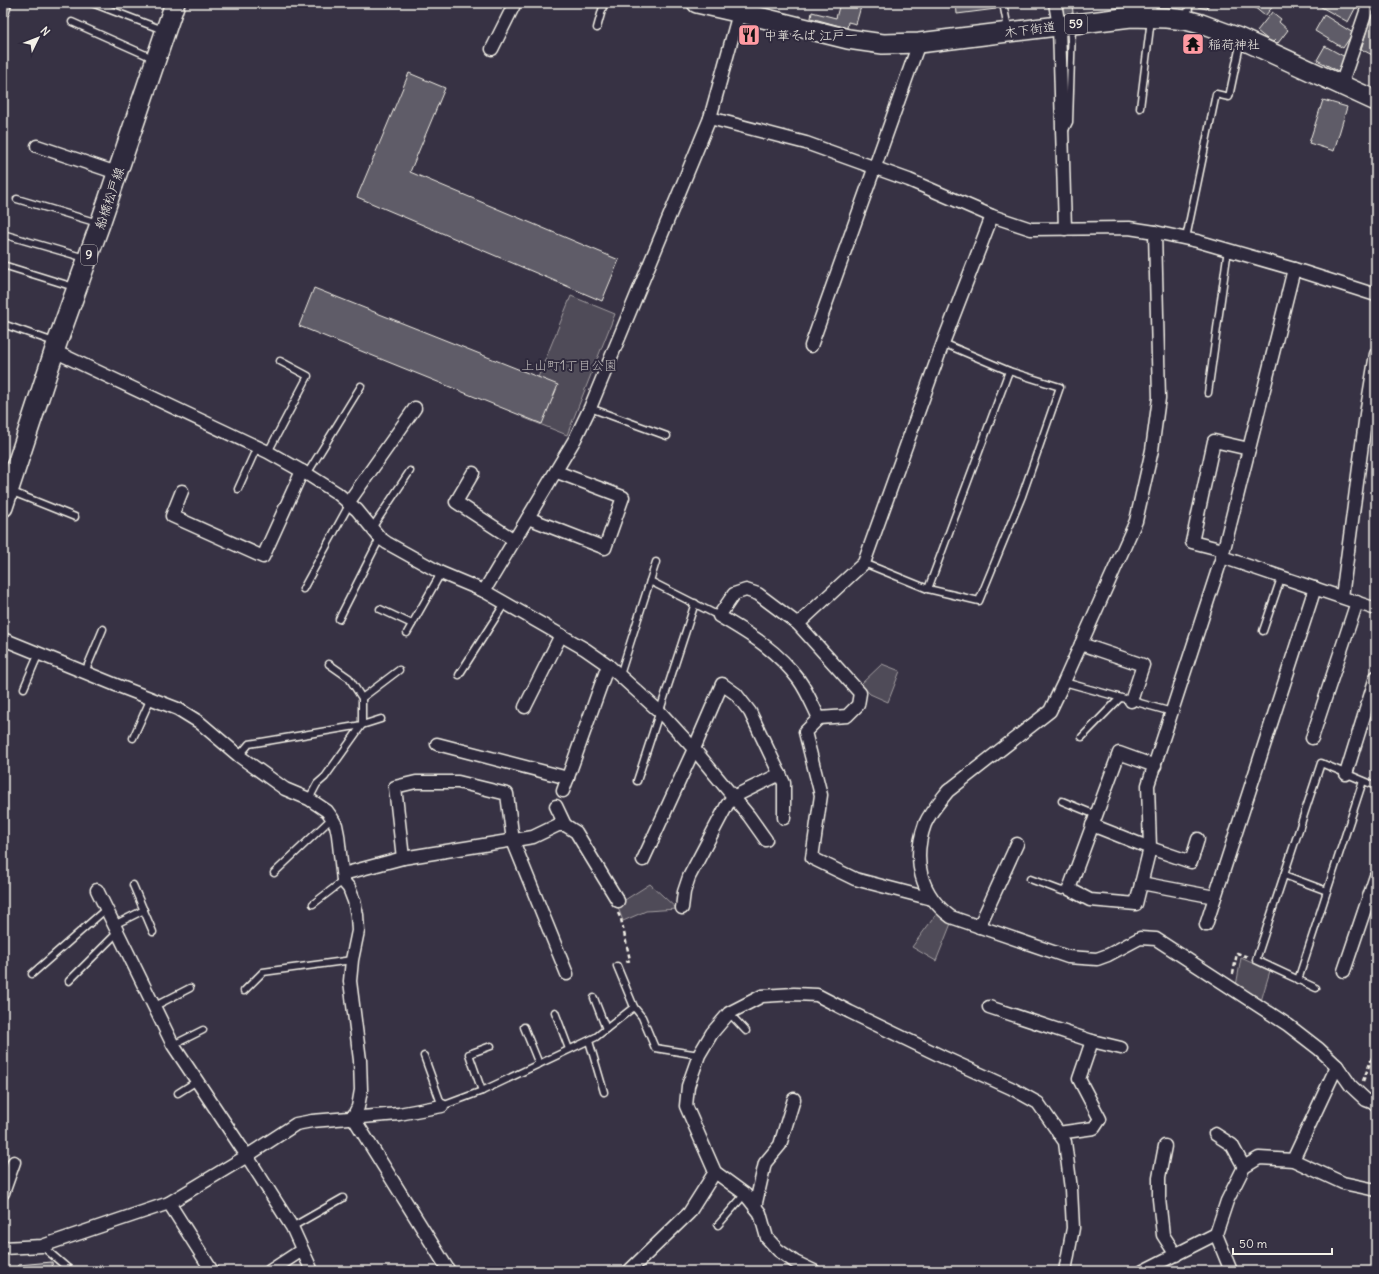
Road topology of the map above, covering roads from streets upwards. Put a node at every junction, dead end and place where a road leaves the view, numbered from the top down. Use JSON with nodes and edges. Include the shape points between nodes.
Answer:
{"nodes":[{"id":1,"x":5,"y":3,"type":"edge"},
{"id":2,"x":176,"y":3,"type":"edge"},
{"id":3,"x":515,"y":3,"type":"edge"},
{"id":4,"x":697,"y":3,"type":"edge"},
{"id":5,"x":1055,"y":3,"type":"edge"},
{"id":6,"x":1369,"y":3,"type":"edge"},
{"id":7,"x":766,"y":10,"type":"edge"},
{"id":8,"x":1152,"y":10,"type":"edge"},
{"id":9,"x":3,"y":11,"type":"edge"},
{"id":10,"x":1188,"y":11,"type":"edge"},
{"id":11,"x":739,"y":13,"type":"junction"},
{"id":12,"x":1065,"y":25,"type":"junction"},
{"id":13,"x":919,"y":43,"type":"junction"},
{"id":14,"x":492,"y":49,"type":"dead end"},
{"id":15,"x":1341,"y":85,"type":"junction"},
{"id":16,"x":1376,"y":101,"type":"edge"},
{"id":17,"x":710,"y":118,"type":"junction"},
{"id":18,"x":37,"y":146,"type":"dead end"},
{"id":19,"x":875,"y":168,"type":"junction"},
{"id":20,"x":118,"y":173,"type":"junction"},
{"id":21,"x":992,"y":216,"type":"junction"},
{"id":22,"x":1065,"y":229,"type":"junction"},
{"id":23,"x":1155,"y":232,"type":"junction"},
{"id":24,"x":1294,"y":268,"type":"junction"},
{"id":25,"x":1376,"y":295,"type":"edge"},
{"id":26,"x":811,"y":346,"type":"dead end"},
{"id":27,"x":55,"y":347,"type":"junction"},
{"id":28,"x":1376,"y":354,"type":"edge"},
{"id":29,"x":415,"y":408,"type":"dead end"},
{"id":30,"x":1249,"y":449,"type":"junction"},
{"id":31,"x":304,"y":472,"type":"junction"},
{"id":32,"x":557,"y":472,"type":"junction"},
{"id":33,"x":473,"y":473,"type":"dead end"},
{"id":34,"x":182,"y":491,"type":"dead end"},
{"id":35,"x":5,"y":495,"type":"edge"},
{"id":36,"x":348,"y":504,"type":"junction"},
{"id":37,"x":528,"y":518,"type":"junction"},
{"id":38,"x":514,"y":540,"type":"junction"},
{"id":39,"x":1223,"y":553,"type":"junction"},
{"id":40,"x":1315,"y":588,"type":"junction"},
{"id":41,"x":484,"y":592,"type":"junction"},
{"id":42,"x":1342,"y":597,"type":"junction"},
{"id":43,"x":1357,"y":602,"type":"junction"},
{"id":44,"x":1376,"y":609,"type":"edge"},
{"id":45,"x":798,"y":624,"type":"junction"},
{"id":46,"x":561,"y":635,"type":"junction"},
{"id":47,"x":3,"y":639,"type":"edge"},
{"id":48,"x":1081,"y":644,"type":"junction"},
{"id":49,"x":608,"y":665,"type":"junction"},
{"id":50,"x":1376,"y":677,"type":"edge"},
{"id":51,"x":1126,"y":699,"type":"road end"},
{"id":52,"x":525,"y":707,"type":"dead end"},
{"id":53,"x":819,"y":718,"type":"junction"},
{"id":54,"x":1312,"y":738,"type":"dead end"},
{"id":55,"x":437,"y":744,"type":"dead end"},
{"id":56,"x":694,"y":749,"type":"junction"},
{"id":57,"x":1154,"y":766,"type":"junction"},
{"id":58,"x":780,"y":774,"type":"junction"},
{"id":59,"x":1346,"y":774,"type":"road end"},
{"id":60,"x":568,"y":778,"type":"junction"},
{"id":61,"x":563,"y":791,"type":"dead end"},
{"id":62,"x":733,"y":796,"type":"junction"},
{"id":63,"x":556,"y":806,"type":"dead end"},
{"id":64,"x":784,"y":818,"type":"dead end"},
{"id":65,"x":1094,"y":820,"type":"junction"},
{"id":66,"x":565,"y":825,"type":"junction"},
{"id":67,"x":1198,"y":839,"type":"dead end"},
{"id":68,"x":766,"y":840,"type":"dead end"},
{"id":69,"x":513,"y":841,"type":"junction"},
{"id":70,"x":1017,"y":844,"type":"dead end"},
{"id":71,"x":1150,"y":848,"type":"junction"},
{"id":72,"x":403,"y":858,"type":"junction"},
{"id":73,"x":643,"y":860,"type":"dead end"},
{"id":74,"x":1376,"y":876,"type":"edge"},
{"id":75,"x":343,"y":877,"type":"junction"},
{"id":76,"x":1141,"y":883,"type":"junction"},
{"id":77,"x":97,"y":890,"type":"dead end"},
{"id":78,"x":1215,"y":898,"type":"junction"},
{"id":79,"x":932,"y":899,"type":"junction"},
{"id":80,"x":618,"y":901,"type":"road end"},
{"id":81,"x":682,"y":908,"type":"dead end"},
{"id":82,"x":1206,"y":925,"type":"dead end"},
{"id":83,"x":979,"y":927,"type":"junction"},
{"id":84,"x":1344,"y":971,"type":"dead end"},
{"id":85,"x":567,"y":974,"type":"dead end"},
{"id":86,"x":989,"y":1007,"type":"dead end"},
{"id":87,"x":1092,"y":1041,"type":"junction"},
{"id":88,"x":1121,"y":1048,"type":"dead end"},
{"id":89,"x":1337,"y":1066,"type":"junction"},
{"id":90,"x":794,"y":1099,"type":"dead end"},
{"id":91,"x":1376,"y":1104,"type":"edge"},
{"id":92,"x":442,"y":1106,"type":"road end"},
{"id":93,"x":353,"y":1117,"type":"junction"},
{"id":94,"x":1058,"y":1133,"type":"junction"},
{"id":95,"x":1215,"y":1134,"type":"dead end"},
{"id":96,"x":1165,"y":1146,"type":"dead end"},
{"id":97,"x":247,"y":1156,"type":"junction"},
{"id":98,"x":1293,"y":1160,"type":"junction"},
{"id":99,"x":14,"y":1162,"type":"dead end"},
{"id":100,"x":1244,"y":1168,"type":"junction"},
{"id":101,"x":715,"y":1172,"type":"junction"},
{"id":102,"x":1376,"y":1190,"type":"edge"},
{"id":103,"x":3,"y":1193,"type":"edge"},
{"id":104,"x":169,"y":1203,"type":"junction"},
{"id":105,"x":755,"y":1207,"type":"junction"},
{"id":106,"x":1216,"y":1234,"type":"junction"},
{"id":107,"x":3,"y":1248,"type":"edge"},
{"id":108,"x":302,"y":1250,"type":"junction"},
{"id":109,"x":1176,"y":1255,"type":"junction"},
{"id":110,"x":212,"y":1271,"type":"edge"},
{"id":111,"x":270,"y":1271,"type":"edge"},
{"id":112,"x":312,"y":1271,"type":"edge"},
{"id":113,"x":449,"y":1271,"type":"edge"},
{"id":114,"x":629,"y":1271,"type":"edge"},
{"id":115,"x":814,"y":1271,"type":"edge"},
{"id":116,"x":1065,"y":1271,"type":"edge"},
{"id":117,"x":1144,"y":1271,"type":"edge"},
{"id":118,"x":1231,"y":1271,"type":"edge"}],
"edges":[{"from":1,"to":9,"type":"street"},
{"from":2,"to":20,"type":"main road","name":"船橋松戸線","number":"9"},
{"from":3,"to":14,"type":"street"},
{"from":4,"to":11,"type":"main road","name":"木下街道"},
{"from":5,"to":12,"type":"street"},
{"from":6,"to":15,"type":"street"},
{"from":7,"to":11,"type":"main road","name":"木下街道"},
{"from":7,"to":13,"type":"main road","name":"木下街道","number":"59","via":[[867,42]]},
{"from":8,"to":10,"type":"main road","name":"木下街道","number":"59"},
{"from":8,"to":12,"type":"main road","name":"木下街道","number":"59","via":[[1131,17]]},
{"from":10,"to":15,"type":"main road","name":"木下街道","number":"59","via":[[1202,24]]},
{"from":11,"to":17,"type":"street"},
{"from":12,"to":13,"type":"main road","name":"木下街道","number":"59"},
{"from":12,"to":22,"type":"street","via":[[1062,136]]},
{"from":13,"to":19,"type":"street"},
{"from":15,"to":16,"type":"main road","name":"木下街道","number":"59"},
{"from":17,"to":19,"type":"street","via":[[806,142]]},
{"from":17,"to":32,"type":"street","via":[[590,408]]},
{"from":18,"to":20,"type":"street"},
{"from":19,"to":21,"type":"street"},
{"from":19,"to":26,"type":"street"},
{"from":20,"to":27,"type":"main road","name":"船橋松戸線","number":"9"},
{"from":21,"to":22,"type":"street","via":[[1031,229]]},
{"from":21,"to":45,"type":"street","via":[[943,343],[864,563]]},
{"from":22,"to":23,"type":"street","via":[[1129,228]]},
{"from":23,"to":24,"type":"street"},
{"from":23,"to":48,"type":"street","via":[[1159,398],[1152,450],[1136,520]]},
{"from":24,"to":25,"type":"street"},
{"from":24,"to":30,"type":"street"},
{"from":27,"to":31,"type":"street"},
{"from":27,"to":35,"type":"main road","name":"船橋松戸線","number":"9"},
{"from":28,"to":42,"type":"street"},
{"from":29,"to":36,"type":"street"},
{"from":30,"to":39,"type":"street"},
{"from":30,"to":39,"type":"street","via":[[1214,441],[1192,542]]},
{"from":31,"to":34,"type":"street","via":[[263,557],[172,516]]},
{"from":31,"to":36,"type":"street","via":[[337,493]]},
{"from":32,"to":37,"type":"street"},
{"from":32,"to":37,"type":"street","via":[[623,497],[605,548]]},
{"from":33,"to":38,"type":"street","via":[[456,502]]},
{"from":36,"to":41,"type":"street","via":[[357,510],[387,544],[441,573]]},
{"from":37,"to":38,"type":"street"},
{"from":38,"to":41,"type":"street"},
{"from":39,"to":40,"type":"street","via":[[1281,578]]},
{"from":39,"to":57,"type":"street"},
{"from":40,"to":42,"type":"street"},
{"from":40,"to":78,"type":"street"},
{"from":41,"to":46,"type":"street"},
{"from":42,"to":43,"type":"street"},
{"from":43,"to":44,"type":"street"},
{"from":43,"to":54,"type":"street"},
{"from":45,"to":53,"type":"street","via":[[860,693],[858,705],[847,716]]},
{"from":45,"to":53,"type":"street","via":[[758,594],[746,590],[734,594],[719,616],[756,638],[780,657],[800,680]]},
{"from":46,"to":49,"type":"street"},
{"from":46,"to":52,"type":"street"},
{"from":47,"to":75,"type":"street","via":[[178,708],[285,789],[309,799],[327,811],[336,825]]},
{"from":48,"to":51,"type":"street","via":[[1143,665]]},
{"from":48,"to":79,"type":"street","via":[[1050,711],[948,791],[926,823],[918,861],[922,880]]},
{"from":49,"to":56,"type":"street","via":[[660,712]]},
{"from":49,"to":60,"type":"street"},
{"from":50,"to":59,"type":"street"},
{"from":53,"to":79,"type":"street","via":[[804,732],[821,795],[812,858],[855,879]]},
{"from":55,"to":60,"type":"street"},
{"from":56,"to":58,"type":"street","via":[[722,684],[736,694],[750,712]]},
{"from":56,"to":62,"type":"street"},
{"from":56,"to":73,"type":"street"},
{"from":57,"to":65,"type":"street","via":[[1119,753]]},
{"from":57,"to":71,"type":"street","via":[[1148,785]]},
{"from":58,"to":62,"type":"street"},
{"from":58,"to":64,"type":"street","via":[[784,783]]},
{"from":60,"to":61,"type":"street"},
{"from":62,"to":68,"type":"street"},
{"from":62,"to":81,"type":"street","via":[[689,877]]},
{"from":63,"to":66,"type":"street"},
{"from":65,"to":71,"type":"street"},
{"from":65,"to":76,"type":"street","via":[[1069,889],[1090,900],[1136,904]]},
{"from":66,"to":69,"type":"street","via":[[558,825],[533,837]]},
{"from":66,"to":80,"type":"street","via":[[576,832]]},
{"from":67,"to":71,"type":"street","via":[[1191,862]]},
{"from":69,"to":72,"type":"street"},
{"from":69,"to":72,"type":"street","via":[[507,794],[458,782],[416,782],[395,787]]},
{"from":69,"to":85,"type":"street"},
{"from":70,"to":83,"type":"street"},
{"from":71,"to":76,"type":"street"},
{"from":72,"to":75,"type":"street"},
{"from":74,"to":84,"type":"street"},
{"from":75,"to":93,"type":"street","via":[[354,901],[358,931],[350,980],[361,1090]]},
{"from":76,"to":78,"type":"street"},
{"from":77,"to":97,"type":"street","via":[[174,1045]]},
{"from":78,"to":82,"type":"street"},
{"from":79,"to":83,"type":"street","via":[[951,917]]},
{"from":83,"to":89,"type":"street","via":[[1068,957],[1097,959],[1140,938],[1156,939],[1288,1025]]},
{"from":86,"to":87,"type":"street"},
{"from":87,"to":88,"type":"street"},
{"from":87,"to":94,"type":"street","via":[[1079,1079],[1100,1118],[1094,1128]]},
{"from":89,"to":91,"type":"street","via":[[1358,1093]]},
{"from":89,"to":98,"type":"street"},
{"from":90,"to":105,"type":"street","via":[[780,1145],[765,1163]]},
{"from":92,"to":93,"type":"street","via":[[399,1114]]},
{"from":93,"to":97,"type":"street","via":[[296,1124]]},
{"from":93,"to":113,"type":"street"},
{"from":94,"to":101,"type":"street","via":[[1038,1103],[817,994],[762,996],[729,1013],[712,1033],[699,1055],[688,1086],[686,1106]]},
{"from":94,"to":116,"type":"street","via":[[1065,1142],[1073,1228]]},
{"from":95,"to":100,"type":"street","via":[[1232,1144]]},
{"from":96,"to":109,"type":"street","via":[[1159,1177],[1159,1199],[1163,1235]]},
{"from":97,"to":104,"type":"street"},
{"from":97,"to":108,"type":"street","via":[[292,1227]]},
{"from":98,"to":100,"type":"street","via":[[1259,1158]]},
{"from":98,"to":102,"type":"street","via":[[1343,1183]]},
{"from":99,"to":103,"type":"street"},
{"from":100,"to":106,"type":"street","via":[[1227,1201]]},
{"from":101,"to":105,"type":"street","via":[[745,1194]]},
{"from":101,"to":114,"type":"street","via":[[689,1213]]},
{"from":104,"to":107,"type":"street","via":[[42,1246]]},
{"from":104,"to":110,"type":"street"},
{"from":105,"to":115,"type":"street","via":[[760,1213],[767,1238],[778,1250]]},
{"from":106,"to":109,"type":"street"},
{"from":106,"to":118,"type":"street"},
{"from":108,"to":111,"type":"street"},
{"from":108,"to":112,"type":"street"},
{"from":109,"to":117,"type":"street"}]}
